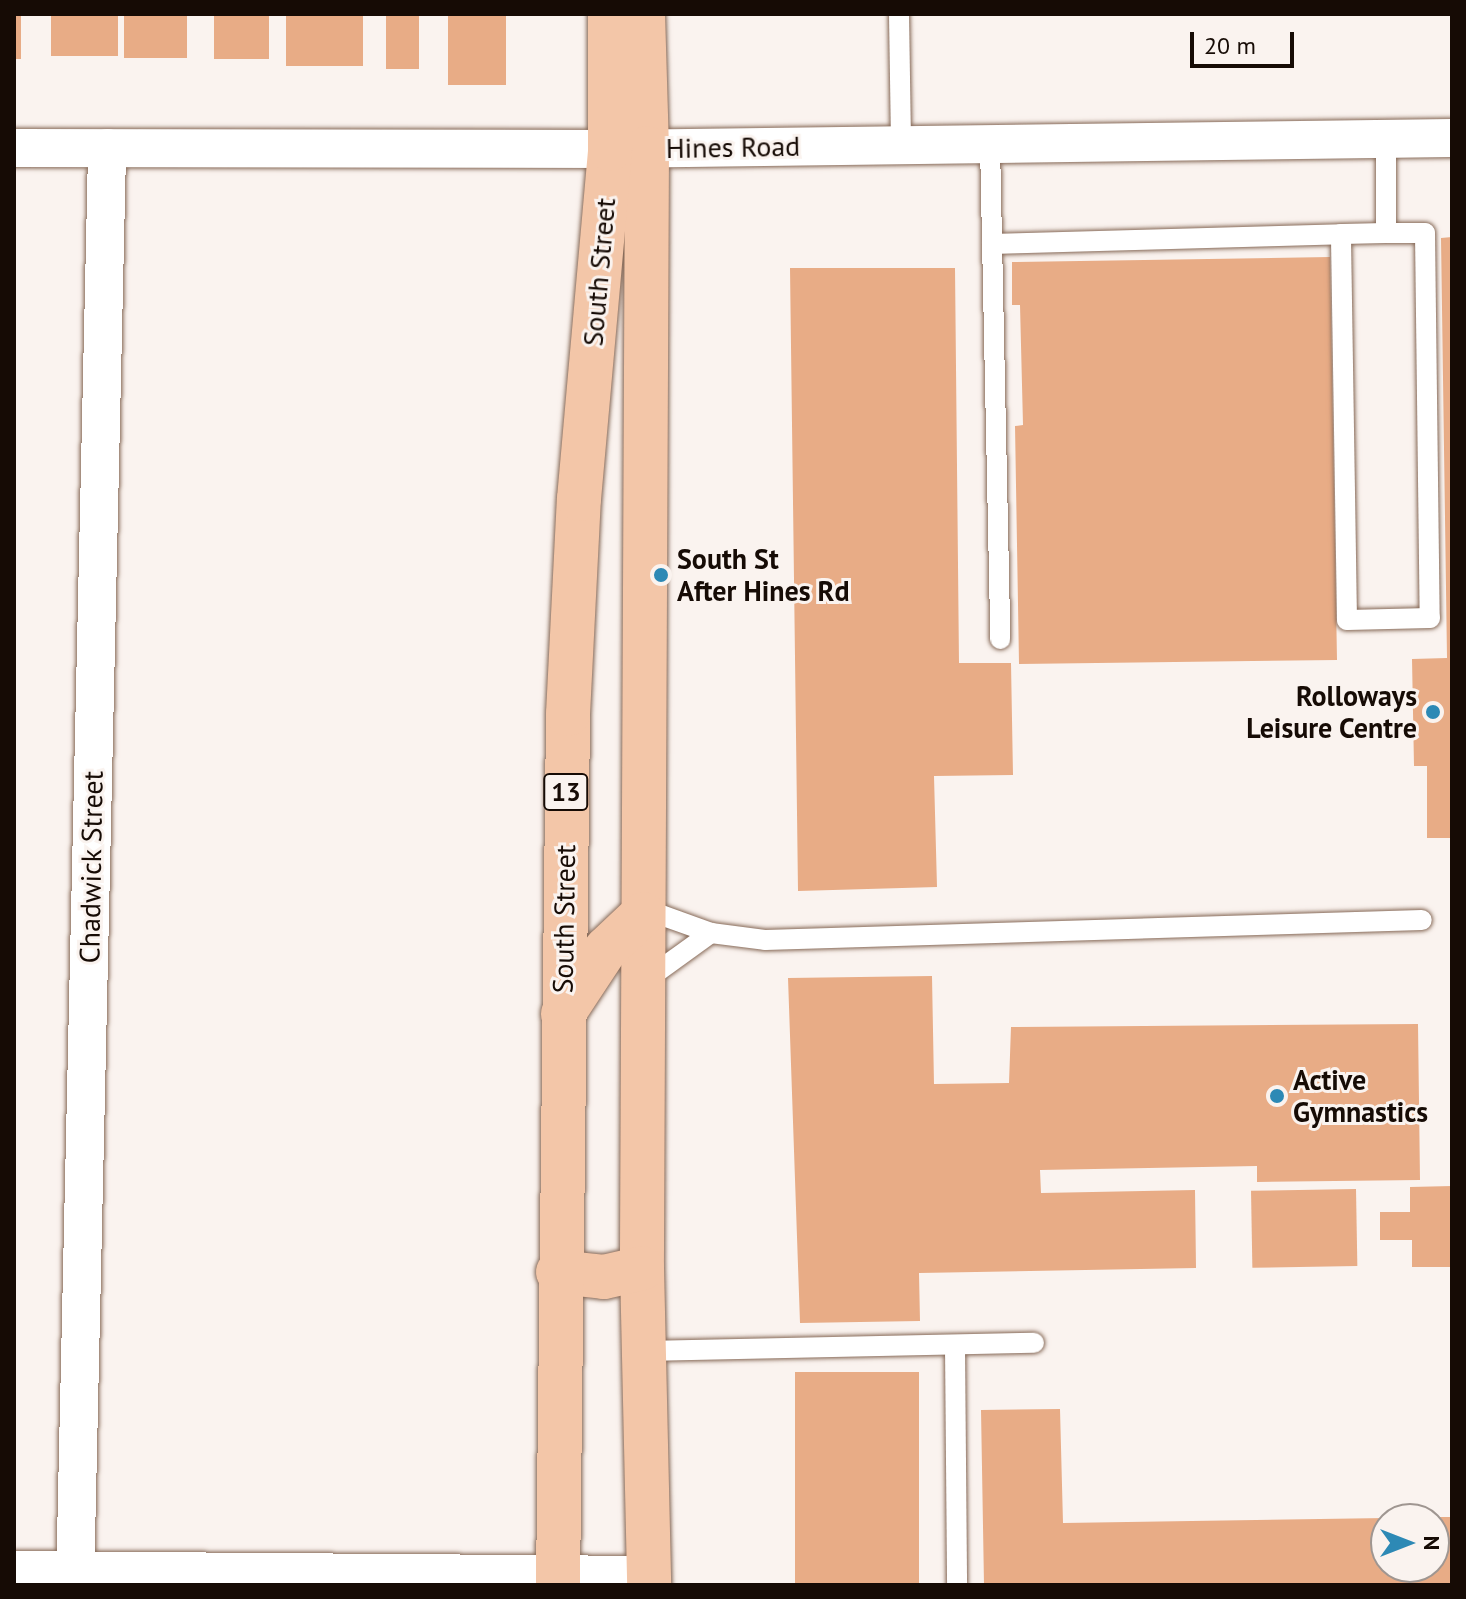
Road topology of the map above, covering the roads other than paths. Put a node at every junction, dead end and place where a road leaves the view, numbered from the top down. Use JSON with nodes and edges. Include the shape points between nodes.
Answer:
{"nodes":[{"id":1,"x":610,"y":14,"type":"edge"},
{"id":2,"x":643,"y":14,"type":"edge"},
{"id":3,"x":899,"y":14,"type":"edge"},
{"id":4,"x":1452,"y":138,"type":"edge"},
{"id":5,"x":1386,"y":139,"type":"junction"},
{"id":6,"x":990,"y":144,"type":"junction"},
{"id":7,"x":901,"y":146,"type":"junction"},
{"id":8,"x":14,"y":148,"type":"edge"},
{"id":9,"x":107,"y":148,"type":"junction"},
{"id":10,"x":629,"y":149,"type":"junction"},
{"id":11,"x":1386,"y":233,"type":"junction"},
{"id":12,"x":1341,"y":234,"type":"junction"},
{"id":13,"x":992,"y":244,"type":"junction"},
{"id":14,"x":1000,"y":639,"type":"dead end"},
{"id":15,"x":643,"y":914,"type":"junction"},
{"id":16,"x":1422,"y":920,"type":"dead end"},
{"id":17,"x":711,"y":933,"type":"junction"},
{"id":18,"x":643,"y":982,"type":"junction"},
{"id":19,"x":563,"y":1014,"type":"junction"},
{"id":20,"x":642,"y":1268,"type":"junction"},
{"id":21,"x":558,"y":1272,"type":"junction"},
{"id":22,"x":1034,"y":1343,"type":"dead end"},
{"id":23,"x":955,"y":1346,"type":"junction"},
{"id":24,"x":643,"y":1351,"type":"junction"},
{"id":25,"x":14,"y":1570,"type":"edge"},
{"id":26,"x":76,"y":1577,"type":"edge"},
{"id":27,"x":558,"y":1579,"type":"edge"},
{"id":28,"x":649,"y":1580,"type":"edge"},
{"id":29,"x":957,"y":1585,"type":"edge"}],
"edges":[{"from":1,"to":10,"type":"main road","name":"South Street","number":"13"},
{"from":2,"to":10,"type":"main road","name":"South Street","number":"13"},
{"from":3,"to":7,"type":"lane"},
{"from":4,"to":5,"type":"street","name":"Hines Road"},
{"from":5,"to":6,"type":"street","name":"Hines Road"},
{"from":5,"to":11,"type":"lane"},
{"from":6,"to":7,"type":"street","name":"Hines Road"},
{"from":6,"to":13,"type":"lane"},
{"from":7,"to":10,"type":"street","name":"Hines Road"},
{"from":8,"to":9,"type":"street","name":"Hines Road"},
{"from":9,"to":10,"type":"street","name":"Hines Road"},
{"from":9,"to":26,"type":"street","name":"Chadwick Street"},
{"from":10,"to":15,"type":"main road","name":"South Street","number":"13"},
{"from":10,"to":19,"type":"main road","name":"South Street","number":"13","via":[[579,499],[568,714]]},
{"from":11,"to":12,"type":"lane"},
{"from":11,"to":12,"type":"lane","via":[[1425,233],[1430,618],[1347,620]]},
{"from":12,"to":13,"type":"lane"},
{"from":13,"to":14,"type":"lane"},
{"from":15,"to":17,"type":"lane"},
{"from":15,"to":18,"type":"main road","name":"South Street","number":"13"},
{"from":15,"to":19,"type":"main road","via":[[606,949]]},
{"from":16,"to":17,"type":"lane","via":[[765,940]]},
{"from":17,"to":18,"type":"lane"},
{"from":18,"to":20,"type":"main road","name":"South Street","number":"13"},
{"from":19,"to":21,"type":"main road","name":"South Street","number":"13"},
{"from":20,"to":21,"type":"main road","via":[[604,1277]]},
{"from":20,"to":24,"type":"main road","name":"South Street","number":"13"},
{"from":21,"to":27,"type":"main road","name":"South Street","number":"13"},
{"from":22,"to":23,"type":"lane"},
{"from":23,"to":24,"type":"lane"},
{"from":23,"to":29,"type":"lane"},
{"from":24,"to":28,"type":"main road","name":"South Street","number":"13"},
{"from":25,"to":26,"type":"street"},
{"from":26,"to":27,"type":"street"},
{"from":27,"to":28,"type":"street"}]}
